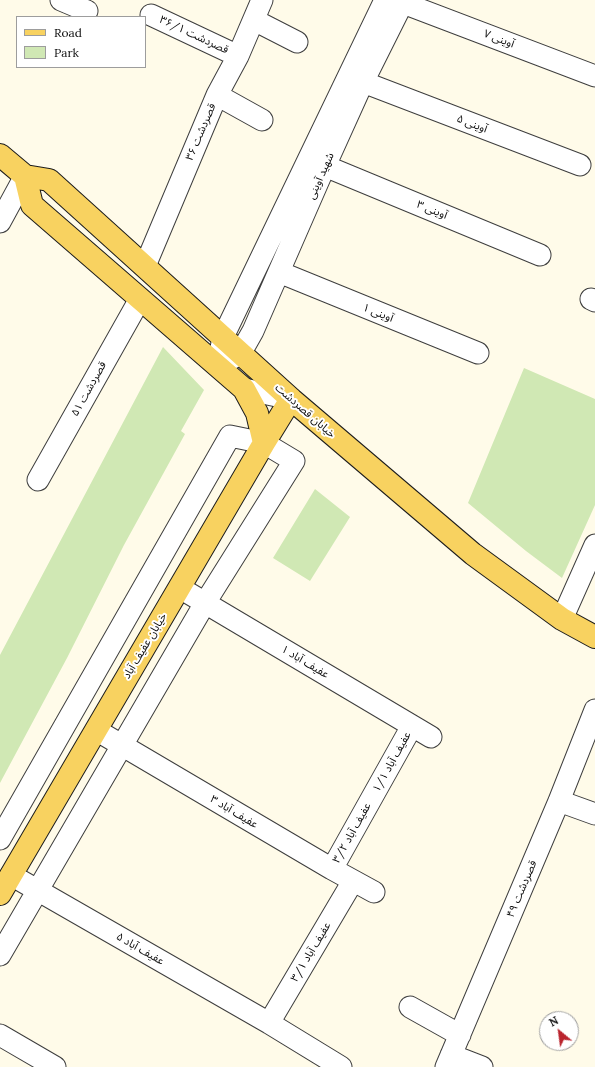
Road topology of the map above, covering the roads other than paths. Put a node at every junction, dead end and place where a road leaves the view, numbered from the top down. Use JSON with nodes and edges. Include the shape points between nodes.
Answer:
{"nodes":[{"id":1,"x":61,"y":0,"type":"edge"},
{"id":2,"x":262,"y":0,"type":"edge"},
{"id":3,"x":397,"y":1,"type":"edge"},
{"id":4,"x":87,"y":11,"type":"dead end"},
{"id":5,"x":151,"y":15,"type":"dead end"},
{"id":6,"x":254,"y":20,"type":"junction"},
{"id":7,"x":297,"y":42,"type":"dead end"},
{"id":8,"x":238,"y":56,"type":"junction"},
{"id":9,"x":595,"y":76,"type":"edge"},
{"id":10,"x":363,"y":82,"type":"junction"},
{"id":11,"x":217,"y":95,"type":"junction"},
{"id":12,"x":262,"y":120,"type":"dead end"},
{"id":13,"x":0,"y":155,"type":"edge"},
{"id":14,"x":580,"y":165,"type":"dead end"},
{"id":15,"x":325,"y":166,"type":"junction"},
{"id":16,"x":25,"y":176,"type":"junction"},
{"id":17,"x":0,"y":222,"type":"edge"},
{"id":18,"x":540,"y":255,"type":"dead end"},
{"id":19,"x":145,"y":266,"type":"junction"},
{"id":20,"x":279,"y":272,"type":"junction"},
{"id":21,"x":140,"y":299,"type":"junction"},
{"id":22,"x":223,"y":337,"type":"junction"},
{"id":23,"x":478,"y":353,"type":"dead end"},
{"id":24,"x":240,"y":354,"type":"junction"},
{"id":25,"x":218,"y":366,"type":"junction"},
{"id":26,"x":244,"y":389,"type":"junction"},
{"id":27,"x":291,"y":399,"type":"junction"},
{"id":28,"x":264,"y":443,"type":"junction"},
{"id":29,"x":38,"y":480,"type":"dead end"},
{"id":30,"x":595,"y":545,"type":"edge"},
{"id":31,"x":180,"y":588,"type":"junction"},
{"id":32,"x":205,"y":603,"type":"junction"},
{"id":33,"x":562,"y":619,"type":"junction"},
{"id":34,"x":595,"y":637,"type":"edge"},
{"id":35,"x":595,"y":710,"type":"edge"},
{"id":36,"x":412,"y":726,"type":"junction"},
{"id":37,"x":96,"y":730,"type":"junction"},
{"id":38,"x":431,"y":738,"type":"dead end"},
{"id":39,"x":122,"y":746,"type":"junction"},
{"id":40,"x":372,"y":797,"type":"joint"},
{"id":41,"x":559,"y":801,"type":"junction"},
{"id":42,"x":595,"y":814,"type":"edge"},
{"id":43,"x":0,"y":839,"type":"edge"},
{"id":44,"x":332,"y":869,"type":"junction"},
{"id":45,"x":352,"y":881,"type":"junction"},
{"id":46,"x":3,"y":887,"type":"edge"},
{"id":47,"x":37,"y":890,"type":"junction"},
{"id":48,"x":374,"y":892,"type":"dead end"},
{"id":49,"x":0,"y":955,"type":"edge"},
{"id":50,"x":410,"y":1007,"type":"dead end"},
{"id":51,"x":268,"y":1023,"type":"junction"},
{"id":52,"x":0,"y":1035,"type":"edge"},
{"id":53,"x":460,"y":1035,"type":"junction"},
{"id":54,"x":449,"y":1061,"type":"edge"},
{"id":55,"x":55,"y":1067,"type":"edge"},
{"id":56,"x":341,"y":1067,"type":"edge"},
{"id":57,"x":482,"y":1067,"type":"edge"}],
"edges":[{"from":1,"to":4,"type":"street"},
{"from":2,"to":6,"type":"street","name":"۳۶ قصردشت"},
{"from":3,"to":9,"type":"street","name":"۷ آوینی"},
{"from":3,"to":10,"type":"street","name":"شهید آوینی"},
{"from":3,"to":22,"type":"street","name":"شهید آوینی"},
{"from":5,"to":8,"type":"street","name":"۳۶/۱ قصردشت"},
{"from":6,"to":7,"type":"street"},
{"from":6,"to":8,"type":"street","name":"۳۶ قصردشت"},
{"from":8,"to":11,"type":"street","name":"۳۶ قصردشت"},
{"from":10,"to":14,"type":"street","name":"۵ آوینی"},
{"from":10,"to":15,"type":"street","name":"شهید آوینی"},
{"from":11,"to":12,"type":"street"},
{"from":11,"to":19,"type":"street","name":"۳۶ قصردشت"},
{"from":13,"to":16,"type":"main road"},
{"from":15,"to":18,"type":"street","name":"۳ آوینی"},
{"from":15,"to":20,"type":"street","name":"شهید آوینی"},
{"from":16,"to":17,"type":"street"},
{"from":16,"to":19,"type":"main road","name":"خیابان قصردشت","via":[[49,180]]},
{"from":16,"to":21,"type":"main road","via":[[32,205]]},
{"from":19,"to":22,"type":"main road","name":"خیابان قصردشت"},
{"from":20,"to":23,"type":"street","name":"۱ آوینی"},
{"from":20,"to":24,"type":"street","name":"شهید آوینی"},
{"from":21,"to":25,"type":"main road"},
{"from":21,"to":29,"type":"street","name":"۵۱ قصردشت"},
{"from":22,"to":24,"type":"main road","name":"خیابان قصردشت"},
{"from":22,"to":25,"type":"street","name":"شهید آوینی"},
{"from":24,"to":25,"type":"street"},
{"from":24,"to":27,"type":"main road","name":"خیابان قصردشت"},
{"from":25,"to":26,"type":"main road"},
{"from":26,"to":27,"type":"street"},
{"from":26,"to":28,"type":"main road","via":[[256,413]]},
{"from":27,"to":28,"type":"main road","name":"خیابان عفیف آباد"},
{"from":27,"to":33,"type":"main road","name":"خیابان قصردشت","via":[[473,554]]},
{"from":28,"to":31,"type":"main road","name":"خیابان عفیف آباد"},
{"from":28,"to":32,"type":"street","via":[[294,461]]},
{"from":28,"to":43,"type":"street","via":[[230,436]]},
{"from":30,"to":33,"type":"street"},
{"from":31,"to":32,"type":"street","name":"عفیف آباد ۱"},
{"from":31,"to":37,"type":"main road","name":"خیابان عفیف آباد"},
{"from":32,"to":36,"type":"street","name":"عفیف آباد ۱"},
{"from":32,"to":39,"type":"street"},
{"from":33,"to":34,"type":"main road","name":"خیابان قصردشت"},
{"from":35,"to":41,"type":"street","name":"قصردشت ۴۹"},
{"from":36,"to":38,"type":"street","name":"عفیف آباد ۱"},
{"from":36,"to":40,"type":"street","name":"عفیف آباد ۱/۱"},
{"from":37,"to":39,"type":"street","name":"عفیف آباد ۳"},
{"from":37,"to":46,"type":"main road","name":"خیابان عفیف آباد"},
{"from":39,"to":44,"type":"street","name":"عفیف آباد ۳"},
{"from":39,"to":47,"type":"street"},
{"from":40,"to":44,"type":"street","name":"عفیف آباد ۳/۲"},
{"from":41,"to":42,"type":"street"},
{"from":41,"to":53,"type":"street","name":"قصردشت ۴۹"},
{"from":44,"to":45,"type":"street","name":"عفیف آباد ۳"},
{"from":45,"to":48,"type":"street","name":"عفیف آباد ۳"},
{"from":45,"to":51,"type":"street","name":"عفیف آباد ۳/۱"},
{"from":46,"to":47,"type":"street","name":"عفیف آباد ۵"},
{"from":47,"to":49,"type":"street"},
{"from":47,"to":51,"type":"street","name":"عفیف آباد ۵"},
{"from":50,"to":53,"type":"street"},
{"from":51,"to":56,"type":"street","name":"عفیف آباد ۵"},
{"from":52,"to":55,"type":"street"},
{"from":53,"to":54,"type":"street","name":"قصردشت ۴۹"},
{"from":54,"to":57,"type":"street"}]}
